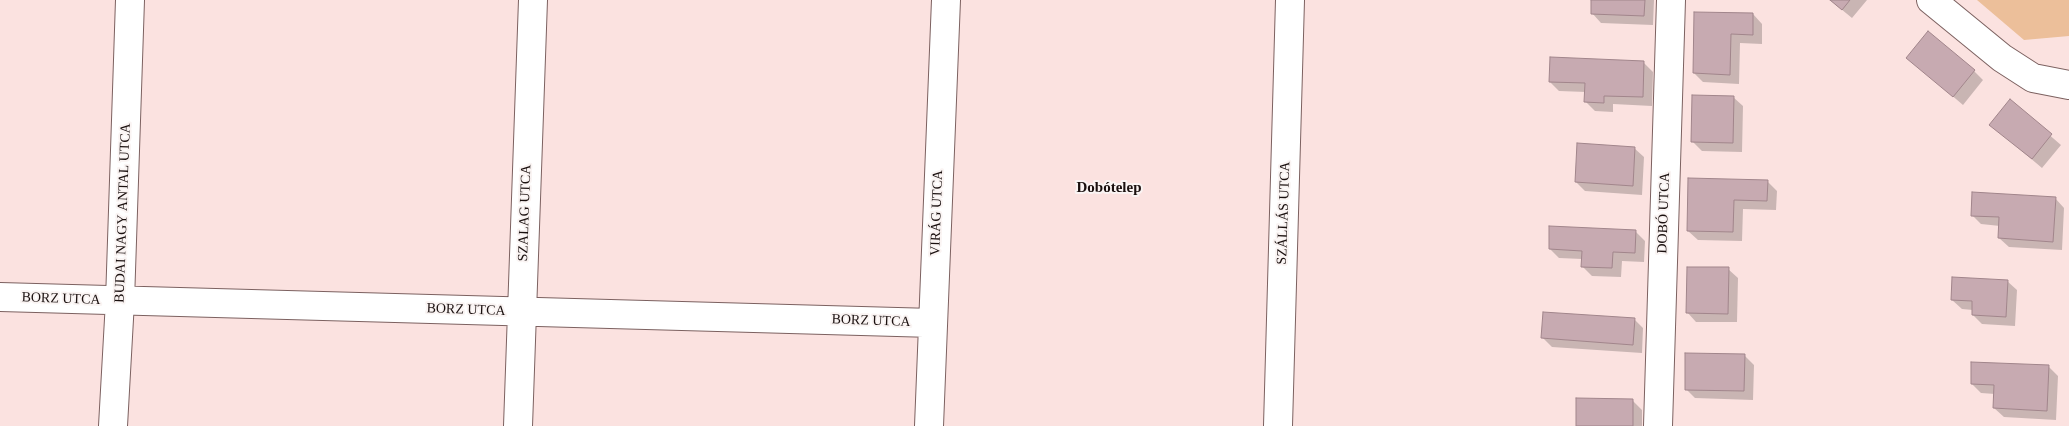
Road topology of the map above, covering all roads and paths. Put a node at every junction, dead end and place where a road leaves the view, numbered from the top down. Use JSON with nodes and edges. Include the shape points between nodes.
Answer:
{"nodes":[{"id":1,"x":130,"y":0,"type":"edge"},
{"id":2,"x":533,"y":0,"type":"edge"},
{"id":3,"x":946,"y":0,"type":"edge"},
{"id":4,"x":1290,"y":0,"type":"edge"},
{"id":5,"x":1671,"y":0,"type":"edge"},
{"id":6,"x":1931,"y":0,"type":"edge"},
{"id":7,"x":2069,"y":85,"type":"edge"},
{"id":8,"x":0,"y":297,"type":"edge"},
{"id":9,"x":120,"y":301,"type":"junction"},
{"id":10,"x":521,"y":312,"type":"junction"},
{"id":11,"x":933,"y":323,"type":"junction"},
{"id":12,"x":113,"y":426,"type":"edge"},
{"id":13,"x":518,"y":426,"type":"edge"},
{"id":14,"x":929,"y":426,"type":"edge"},
{"id":15,"x":1278,"y":426,"type":"edge"},
{"id":16,"x":1658,"y":426,"type":"edge"}],
"edges":[{"from":1,"to":9,"type":"street","name":"BUDAI NAGY ANTAL UTCA"},
{"from":2,"to":10,"type":"street","name":"SZALAG UTCA"},
{"from":3,"to":11,"type":"street","name":"VIRÁG UTCA"},
{"from":4,"to":15,"type":"street","name":"SZÁLLÁS UTCA"},
{"from":5,"to":16,"type":"street","name":"DOBÓ UTCA"},
{"from":6,"to":7,"type":"street","via":[[2002,58],[2032,78]]},
{"from":8,"to":9,"type":"street","name":"BORZ UTCA"},
{"from":9,"to":10,"type":"street","name":"BORZ UTCA"},
{"from":9,"to":12,"type":"street","name":"BUDAI NAGY ANTAL UTCA"},
{"from":10,"to":11,"type":"street","name":"BORZ UTCA"},
{"from":10,"to":13,"type":"street","name":"SZALAG UTCA"},
{"from":11,"to":14,"type":"street","name":"VIRÁG UTCA"}]}
